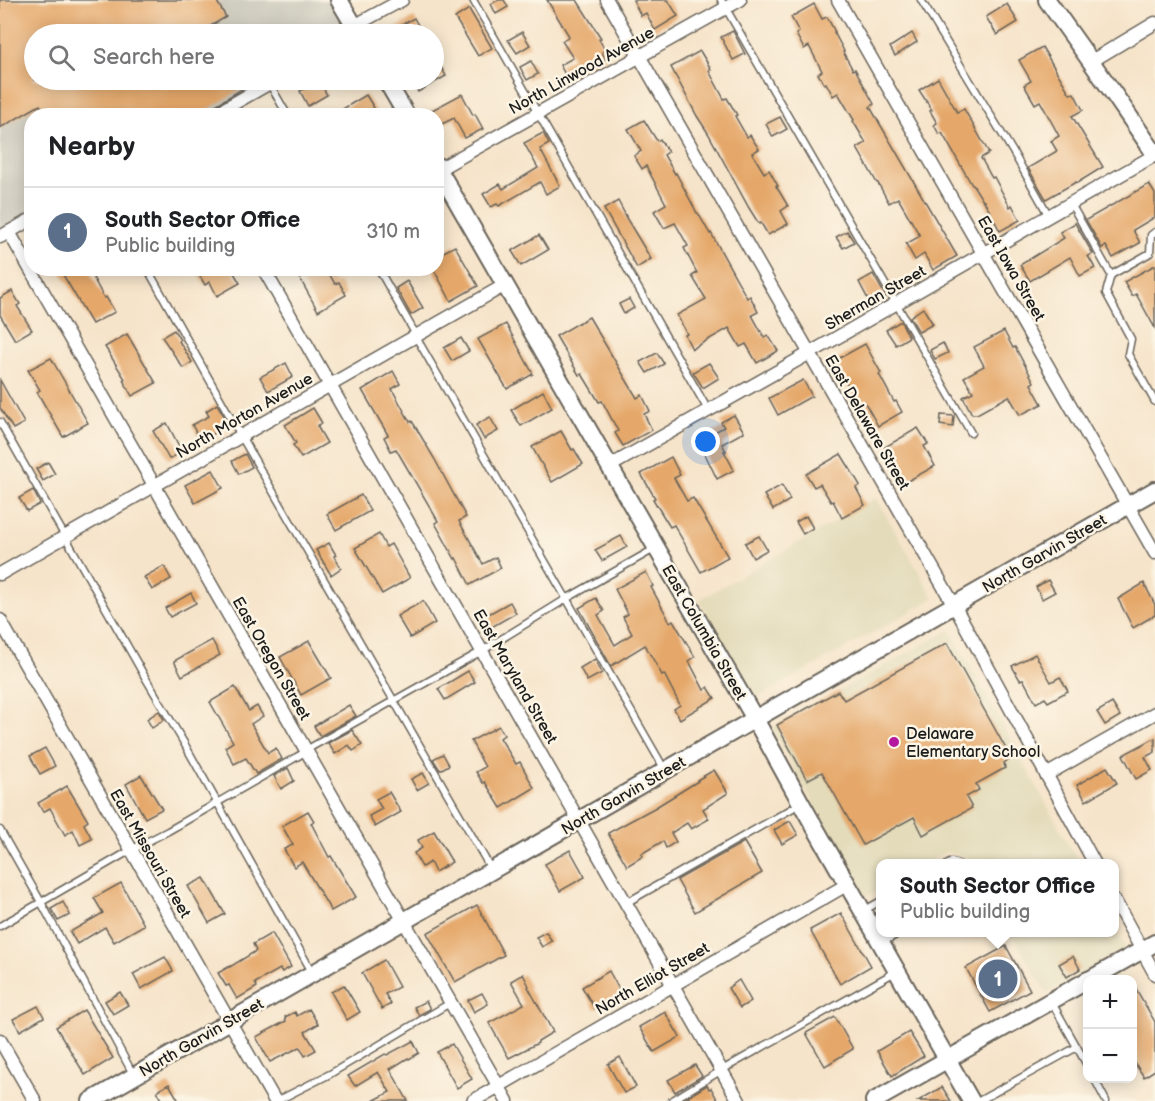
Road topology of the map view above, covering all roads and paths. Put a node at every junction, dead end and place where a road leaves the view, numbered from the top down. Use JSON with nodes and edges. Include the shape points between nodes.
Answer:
{"nodes":[{"id":1,"x":339,"y":0,"type":"edge"},
{"id":2,"x":402,"y":0,"type":"edge"},
{"id":3,"x":473,"y":0,"type":"edge"},
{"id":4,"x":607,"y":0,"type":"edge"},
{"id":5,"x":740,"y":0,"type":"edge"},
{"id":6,"x":838,"y":0,"type":"edge"},
{"id":7,"x":921,"y":0,"type":"edge"},
{"id":8,"x":1047,"y":0,"type":"edge"},
{"id":9,"x":723,"y":4,"type":"edge"},
{"id":10,"x":1155,"y":23,"type":"edge"},
{"id":11,"x":352,"y":24,"type":"edge"},
{"id":12,"x":368,"y":24,"type":"edge"},
{"id":13,"x":640,"y":56,"type":"junction"},
{"id":14,"x":1090,"y":62,"type":"junction"},
{"id":15,"x":257,"y":90,"type":"edge"},
{"id":16,"x":277,"y":90,"type":"edge"},
{"id":17,"x":392,"y":90,"type":"edge"},
{"id":18,"x":226,"y":108,"type":"edge"},
{"id":19,"x":285,"y":108,"type":"edge"},
{"id":20,"x":402,"y":108,"type":"edge"},
{"id":21,"x":538,"y":114,"type":"junction"},
{"id":22,"x":1155,"y":155,"type":"edge"},
{"id":23,"x":444,"y":164,"type":"edge"},
{"id":24,"x":444,"y":178,"type":"edge"},
{"id":25,"x":1071,"y":204,"type":"junction"},
{"id":26,"x":1049,"y":216,"type":"junction"},
{"id":27,"x":24,"y":223,"type":"edge"},
{"id":28,"x":1155,"y":232,"type":"edge"},
{"id":29,"x":5,"y":234,"type":"edge"},
{"id":30,"x":984,"y":254,"type":"junction"},
{"id":31,"x":24,"y":265,"type":"edge"},
{"id":32,"x":1111,"y":274,"type":"junction"},
{"id":33,"x":31,"y":276,"type":"edge"},
{"id":34,"x":151,"y":276,"type":"edge"},
{"id":35,"x":268,"y":276,"type":"edge"},
{"id":36,"x":382,"y":276,"type":"edge"},
{"id":37,"x":505,"y":285,"type":"junction"},
{"id":38,"x":896,"y":304,"type":"junction"},
{"id":39,"x":416,"y":336,"type":"junction"},
{"id":40,"x":810,"y":353,"type":"junction"},
{"id":41,"x":330,"y":384,"type":"junction"},
{"id":42,"x":1155,"y":402,"type":"edge"},
{"id":43,"x":709,"y":410,"type":"junction"},
{"id":44,"x":0,"y":422,"type":"edge"},
{"id":45,"x":971,"y":433,"type":"dead end"},
{"id":46,"x":241,"y":436,"type":"junction"},
{"id":47,"x":610,"y":466,"type":"junction"},
{"id":48,"x":155,"y":485,"type":"junction"},
{"id":49,"x":1155,"y":490,"type":"edge"},
{"id":50,"x":1129,"y":505,"type":"junction"},
{"id":51,"x":66,"y":536,"type":"junction"},
{"id":52,"x":656,"y":548,"type":"junction"},
{"id":53,"x":1155,"y":553,"type":"edge"},
{"id":54,"x":0,"y":574,"type":"edge"},
{"id":55,"x":566,"y":599,"type":"junction"},
{"id":56,"x":954,"y":604,"type":"junction"},
{"id":57,"x":0,"y":620,"type":"edge"},
{"id":58,"x":482,"y":651,"type":"junction"},
{"id":59,"x":394,"y":700,"type":"junction"},
{"id":60,"x":1155,"y":713,"type":"edge"},
{"id":61,"x":754,"y":718,"type":"junction"},
{"id":62,"x":306,"y":750,"type":"junction"},
{"id":63,"x":666,"y":770,"type":"junction"},
{"id":64,"x":1046,"y":775,"type":"junction"},
{"id":65,"x":217,"y":802,"type":"junction"},
{"id":66,"x":801,"y":803,"type":"junction"},
{"id":67,"x":578,"y":820,"type":"junction"},
{"id":68,"x":0,"y":830,"type":"edge"},
{"id":69,"x":131,"y":850,"type":"junction"},
{"id":70,"x":1092,"y":859,"type":"edge"},
{"id":71,"x":492,"y":870,"type":"junction"},
{"id":72,"x":848,"y":884,"type":"junction"},
{"id":73,"x":41,"y":902,"type":"junction"},
{"id":74,"x":626,"y":903,"type":"junction"},
{"id":75,"x":876,"y":904,"type":"edge"},
{"id":76,"x":1119,"y":907,"type":"edge"},
{"id":77,"x":863,"y":911,"type":"junction"},
{"id":78,"x":404,"y":921,"type":"junction"},
{"id":79,"x":0,"y":926,"type":"edge"},
{"id":80,"x":876,"y":933,"type":"edge"},
{"id":81,"x":878,"y":937,"type":"edge"},
{"id":82,"x":893,"y":937,"type":"edge"},
{"id":83,"x":882,"y":943,"type":"junction"},
{"id":84,"x":1148,"y":947,"type":"edge"},
{"id":85,"x":898,"y":971,"type":"junction"},
{"id":86,"x":313,"y":973,"type":"junction"},
{"id":87,"x":1155,"y":974,"type":"edge"},
{"id":88,"x":1097,"y":975,"type":"edge"},
{"id":89,"x":1083,"y":983,"type":"edge"},
{"id":90,"x":673,"y":986,"type":"junction"},
{"id":91,"x":1051,"y":1000,"type":"junction"},
{"id":92,"x":450,"y":1003,"type":"junction"},
{"id":93,"x":229,"y":1021,"type":"junction"},
{"id":94,"x":0,"y":1040,"type":"edge"},
{"id":95,"x":1077,"y":1047,"type":"junction"},
{"id":96,"x":1083,"y":1058,"type":"edge"},
{"id":97,"x":948,"y":1059,"type":"junction"},
{"id":98,"x":722,"y":1070,"type":"junction"},
{"id":99,"x":134,"y":1076,"type":"junction"},
{"id":100,"x":1097,"y":1083,"type":"edge"},
{"id":101,"x":499,"y":1086,"type":"junction"},
{"id":102,"x":35,"y":1101,"type":"edge"},
{"id":103,"x":91,"y":1101,"type":"edge"},
{"id":104,"x":276,"y":1101,"type":"edge"},
{"id":105,"x":473,"y":1101,"type":"edge"},
{"id":106,"x":507,"y":1101,"type":"edge"},
{"id":107,"x":671,"y":1101,"type":"edge"},
{"id":108,"x":739,"y":1101,"type":"edge"},
{"id":109,"x":874,"y":1101,"type":"edge"},
{"id":110,"x":972,"y":1101,"type":"edge"},
{"id":111,"x":979,"y":1101,"type":"edge"},
{"id":112,"x":1106,"y":1101,"type":"edge"}],
"edges":[{"from":1,"to":11,"type":"main road"},
{"from":2,"to":12,"type":"street"},
{"from":3,"to":21,"type":"lane"},
{"from":4,"to":13,"type":"street","name":"East Delaware Street"},
{"from":5,"to":9,"type":"street","name":"North Linwood Avenue"},
{"from":6,"to":30,"type":"street","name":"East Iowa Street"},
{"from":7,"to":26,"type":"lane"},
{"from":8,"to":14,"type":"main road"},
{"from":9,"to":13,"type":"street","name":"North Linwood Avenue"},
{"from":9,"to":38,"type":"lane"},
{"from":10,"to":14,"type":"street"},
{"from":13,"to":21,"type":"street","name":"North Linwood Avenue"},
{"from":13,"to":40,"type":"street","name":"East Delaware Street"},
{"from":14,"to":22,"type":"main road"},
{"from":15,"to":18,"type":"street"},
{"from":16,"to":19,"type":"lane"},
{"from":17,"to":20,"type":"main road"},
{"from":21,"to":23,"type":"street","name":"North Linwood Avenue"},
{"from":21,"to":43,"type":"lane"},
{"from":22,"to":25,"type":"street","name":"Sherman Street"},
{"from":24,"to":37,"type":"main road","name":"East Columbia Street"},
{"from":25,"to":26,"type":"street","name":"Sherman Street"},
{"from":25,"to":32,"type":"lane"},
{"from":26,"to":30,"type":"street","name":"Sherman Street"},
{"from":27,"to":29,"type":"street"},
{"from":28,"to":32,"type":"lane","via":[[1151,235],[1150,253]]},
{"from":29,"to":31,"type":"street","name":"East Oregon Street"},
{"from":30,"to":38,"type":"street","name":"Sherman Street"},
{"from":30,"to":50,"type":"street","name":"East Iowa Street"},
{"from":32,"to":42,"type":"lane","via":[[1106,293],[1131,339],[1128,354]]},
{"from":33,"to":48,"type":"street","name":"East Oregon Street"},
{"from":34,"to":46,"type":"lane"},
{"from":35,"to":41,"type":"street","name":"East Maryland Street"},
{"from":36,"to":39,"type":"lane"},
{"from":37,"to":39,"type":"street","name":"North Morton Avenue"},
{"from":37,"to":47,"type":"main road","name":"East Columbia Street"},
{"from":38,"to":40,"type":"street","name":"Sherman Street"},
{"from":38,"to":45,"type":"lane"},
{"from":39,"to":41,"type":"street","name":"North Morton Avenue"},
{"from":39,"to":55,"type":"lane"},
{"from":40,"to":43,"type":"street","name":"Sherman Street"},
{"from":40,"to":56,"type":"street","name":"East Delaware Street"},
{"from":41,"to":46,"type":"street","name":"North Morton Avenue"},
{"from":41,"to":58,"type":"street","name":"East Maryland Street"},
{"from":43,"to":47,"type":"street","name":"Sherman Street"},
{"from":44,"to":51,"type":"lane"},
{"from":46,"to":48,"type":"street","name":"North Morton Avenue"},
{"from":46,"to":59,"type":"lane"},
{"from":47,"to":52,"type":"main road","name":"East Columbia Street"},
{"from":48,"to":51,"type":"street","name":"North Morton Avenue"},
{"from":48,"to":62,"type":"street","name":"East Oregon Street"},
{"from":49,"to":50,"type":"main road","name":"North Garvin Street"},
{"from":50,"to":53,"type":"street","name":"East Iowa Street"},
{"from":50,"to":56,"type":"main road","name":"North Garvin Street"},
{"from":51,"to":54,"type":"street","name":"North Morton Avenue"},
{"from":51,"to":65,"type":"lane"},
{"from":52,"to":55,"type":"lane"},
{"from":52,"to":61,"type":"main road","name":"East Columbia Street"},
{"from":55,"to":58,"type":"lane"},
{"from":55,"to":63,"type":"lane"},
{"from":56,"to":61,"type":"main road","name":"North Garvin Street"},
{"from":56,"to":64,"type":"street","name":"East Delaware Street"},
{"from":57,"to":69,"type":"street","name":"East Missouri Street"},
{"from":58,"to":59,"type":"lane"},
{"from":58,"to":67,"type":"street","name":"East Maryland Street"},
{"from":59,"to":62,"type":"lane"},
{"from":59,"to":71,"type":"lane"},
{"from":60,"to":64,"type":"street"},
{"from":61,"to":63,"type":"main road","name":"North Garvin Street"},
{"from":61,"to":66,"type":"main road","name":"East Columbia Street"},
{"from":62,"to":65,"type":"lane"},
{"from":62,"to":78,"type":"street","name":"East Oregon Street"},
{"from":63,"to":67,"type":"main road","name":"North Garvin Street"},
{"from":64,"to":70,"type":"street","name":"East Delaware Street"},
{"from":65,"to":69,"type":"lane"},
{"from":65,"to":86,"type":"lane"},
{"from":66,"to":72,"type":"main road","name":"East Columbia Street"},
{"from":66,"to":74,"type":"lane"},
{"from":67,"to":71,"type":"main road","name":"North Garvin Street"},
{"from":67,"to":74,"type":"street","name":"East Maryland Street"},
{"from":68,"to":73,"type":"lane"},
{"from":69,"to":73,"type":"lane"},
{"from":69,"to":93,"type":"street","name":"East Missouri Street"},
{"from":71,"to":78,"type":"main road","name":"North Garvin Street"},
{"from":72,"to":77,"type":"main road","name":"East Columbia Street"},
{"from":72,"to":90,"type":"street","name":"North Elliot Street"},
{"from":73,"to":79,"type":"lane"},
{"from":73,"to":99,"type":"lane"},
{"from":74,"to":90,"type":"street","name":"East Maryland Street"},
{"from":75,"to":77,"type":"lane"},
{"from":76,"to":84,"type":"street"},
{"from":77,"to":80,"type":"main road","name":"East Columbia Street"},
{"from":78,"to":86,"type":"main road","name":"North Garvin Street"},
{"from":78,"to":92,"type":"street","name":"East Oregon Street"},
{"from":81,"to":83,"type":"main road","name":"East Columbia Street"},
{"from":82,"to":83,"type":"lane"},
{"from":83,"to":85,"type":"main road","name":"East Columbia Street"},
{"from":84,"to":87,"type":"street"},
{"from":84,"to":88,"type":"main road"},
{"from":85,"to":97,"type":"main road","name":"East Columbia Street"},
{"from":85,"to":98,"type":"lane"},
{"from":86,"to":93,"type":"main road","name":"North Garvin Street"},
{"from":89,"to":91,"type":"main road"},
{"from":90,"to":98,"type":"street","name":"East Maryland Street"},
{"from":90,"to":101,"type":"street","name":"North Elliot Street"},
{"from":91,"to":95,"type":"lane"},
{"from":91,"to":97,"type":"main road"},
{"from":92,"to":101,"type":"street","name":"East Oregon Street"},
{"from":92,"to":104,"type":"lane"},
{"from":93,"to":99,"type":"main road","name":"North Garvin Street"},
{"from":93,"to":104,"type":"street","name":"East Missouri Street"},
{"from":94,"to":102,"type":"street"},
{"from":95,"to":96,"type":"lane"},
{"from":95,"to":111,"type":"lane"},
{"from":97,"to":109,"type":"main road"},
{"from":97,"to":110,"type":"main road","name":"East Columbia Street"},
{"from":98,"to":107,"type":"lane"},
{"from":98,"to":108,"type":"street","name":"East Maryland Street"},
{"from":99,"to":103,"type":"main road","name":"North Garvin Street"},
{"from":100,"to":112,"type":"lane"},
{"from":101,"to":105,"type":"street","name":"North Elliot Street"},
{"from":101,"to":106,"type":"street","name":"East Oregon Street"}]}
